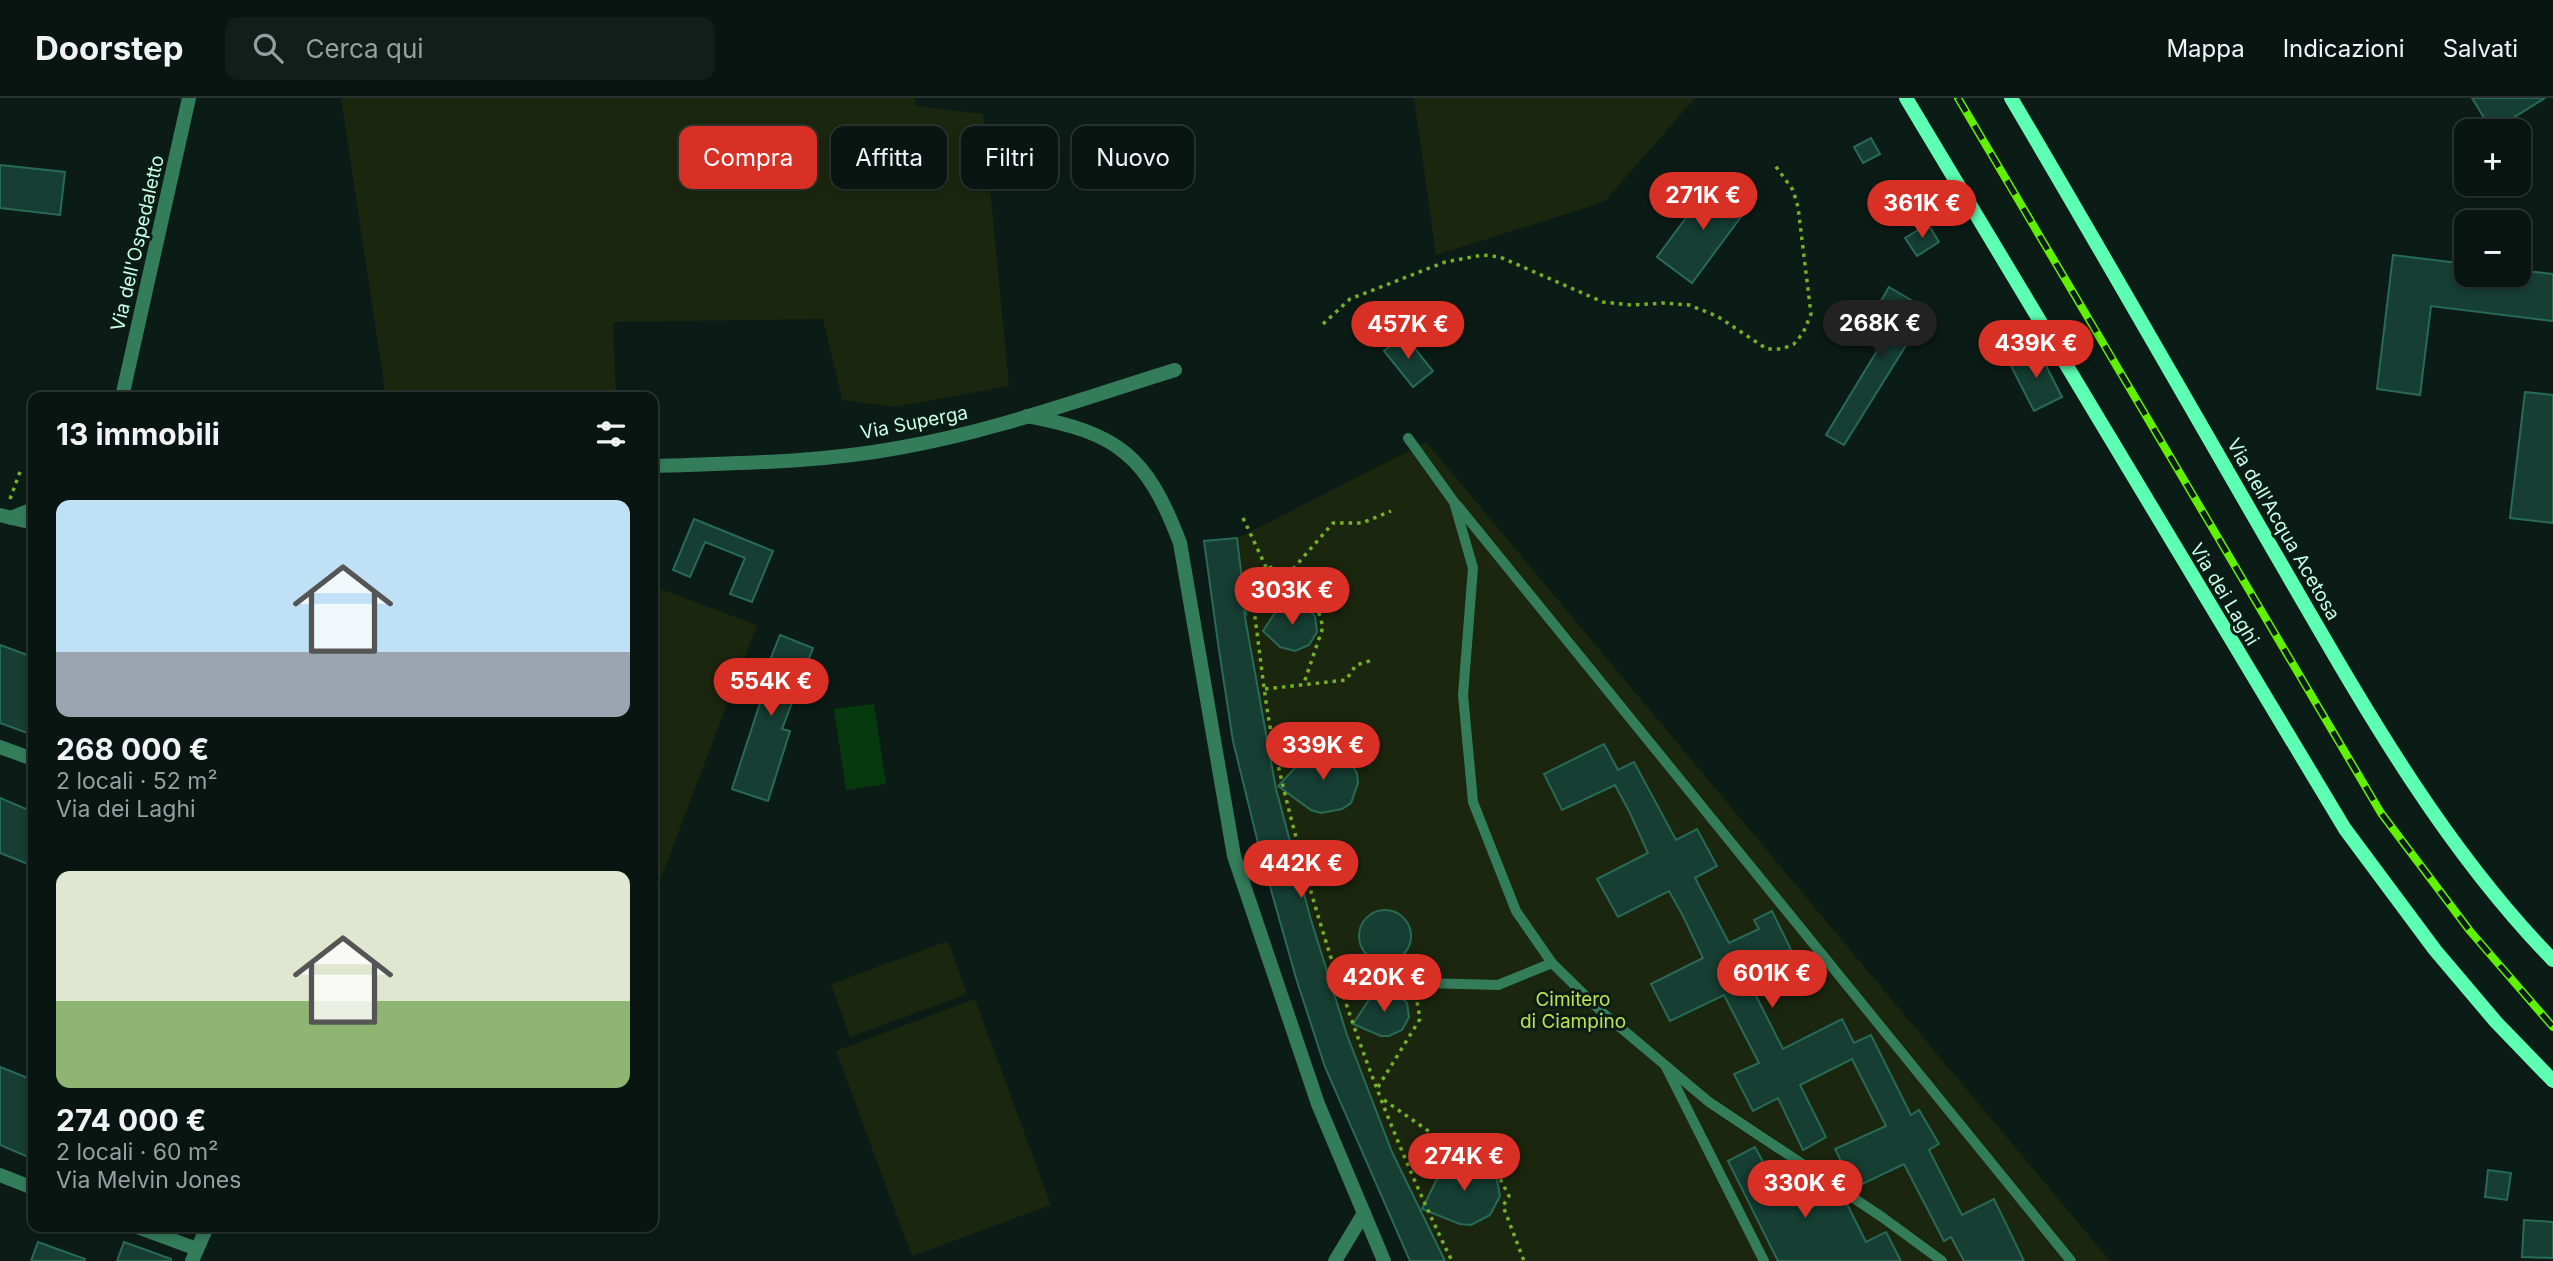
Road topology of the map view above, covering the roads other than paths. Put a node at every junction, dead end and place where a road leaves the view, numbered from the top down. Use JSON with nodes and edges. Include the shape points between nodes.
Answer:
{"nodes":[{"id":1,"x":189,"y":98,"type":"edge"},
{"id":2,"x":1906,"y":98,"type":"edge"},
{"id":3,"x":2011,"y":98,"type":"edge"},
{"id":4,"x":1175,"y":370,"type":"dead end"},
{"id":5,"x":123,"y":392,"type":"edge"},
{"id":6,"x":1027,"y":416,"type":"junction"},
{"id":7,"x":1408,"y":438,"type":"dead end"},
{"id":8,"x":658,"y":466,"type":"edge"},
{"id":9,"x":1454,"y":502,"type":"junction"},
{"id":10,"x":28,"y":510,"type":"edge"},
{"id":11,"x":6,"y":517,"type":"edge"},
{"id":12,"x":28,"y":522,"type":"edge"},
{"id":13,"x":0,"y":747,"type":"edge"},
{"id":14,"x":28,"y":757,"type":"edge"},
{"id":15,"x":2553,"y":960,"type":"edge"},
{"id":16,"x":1552,"y":963,"type":"junction"},
{"id":17,"x":1386,"y":982,"type":"road end"},
{"id":18,"x":1664,"y":1064,"type":"junction"},
{"id":19,"x":2553,"y":1081,"type":"edge"},
{"id":20,"x":0,"y":1175,"type":"edge"},
{"id":21,"x":28,"y":1186,"type":"edge"},
{"id":22,"x":1364,"y":1213,"type":"junction"},
{"id":23,"x":147,"y":1232,"type":"edge"},
{"id":24,"x":205,"y":1232,"type":"edge"},
{"id":25,"x":194,"y":1255,"type":"edge"},
{"id":26,"x":1335,"y":1261,"type":"edge"},
{"id":27,"x":1384,"y":1261,"type":"edge"},
{"id":28,"x":1764,"y":1261,"type":"edge"},
{"id":29,"x":1942,"y":1261,"type":"edge"},
{"id":30,"x":2071,"y":1261,"type":"edge"}],
"edges":[{"from":1,"to":5,"type":"street","name":"Via dell'Ospedaletto"},
{"from":2,"to":19,"type":"main road","name":"Via dei Laghi","via":[[2345,829],[2430,943]]},
{"from":3,"to":15,"type":"main road","name":"Via dell'Acqua Acetosa","via":[[2377,729],[2472,863]]},
{"from":4,"to":6,"type":"street","name":"Via Superga"},
{"from":6,"to":8,"type":"street","name":"Via Superga","via":[[897,449],[766,462]]},
{"from":6,"to":22,"type":"street","via":[[1088,430],[1118,446],[1140,464],[1166,507],[1180,543],[1234,856],[1318,1104]]},
{"from":7,"to":9,"type":"lane"},
{"from":9,"to":16,"type":"lane","via":[[1473,568],[1462,695],[1473,802],[1516,911]]},
{"from":9,"to":30,"type":"lane"},
{"from":10,"to":11,"type":"street"},
{"from":11,"to":12,"type":"street"},
{"from":13,"to":14,"type":"street"},
{"from":16,"to":17,"type":"lane","via":[[1498,985]]},
{"from":16,"to":18,"type":"lane"},
{"from":18,"to":28,"type":"lane"},
{"from":18,"to":29,"type":"lane","via":[[1709,1101]]},
{"from":20,"to":21,"type":"street"},
{"from":22,"to":26,"type":"street"},
{"from":22,"to":27,"type":"street"},
{"from":23,"to":25,"type":"street"},
{"from":24,"to":25,"type":"street"}]}
